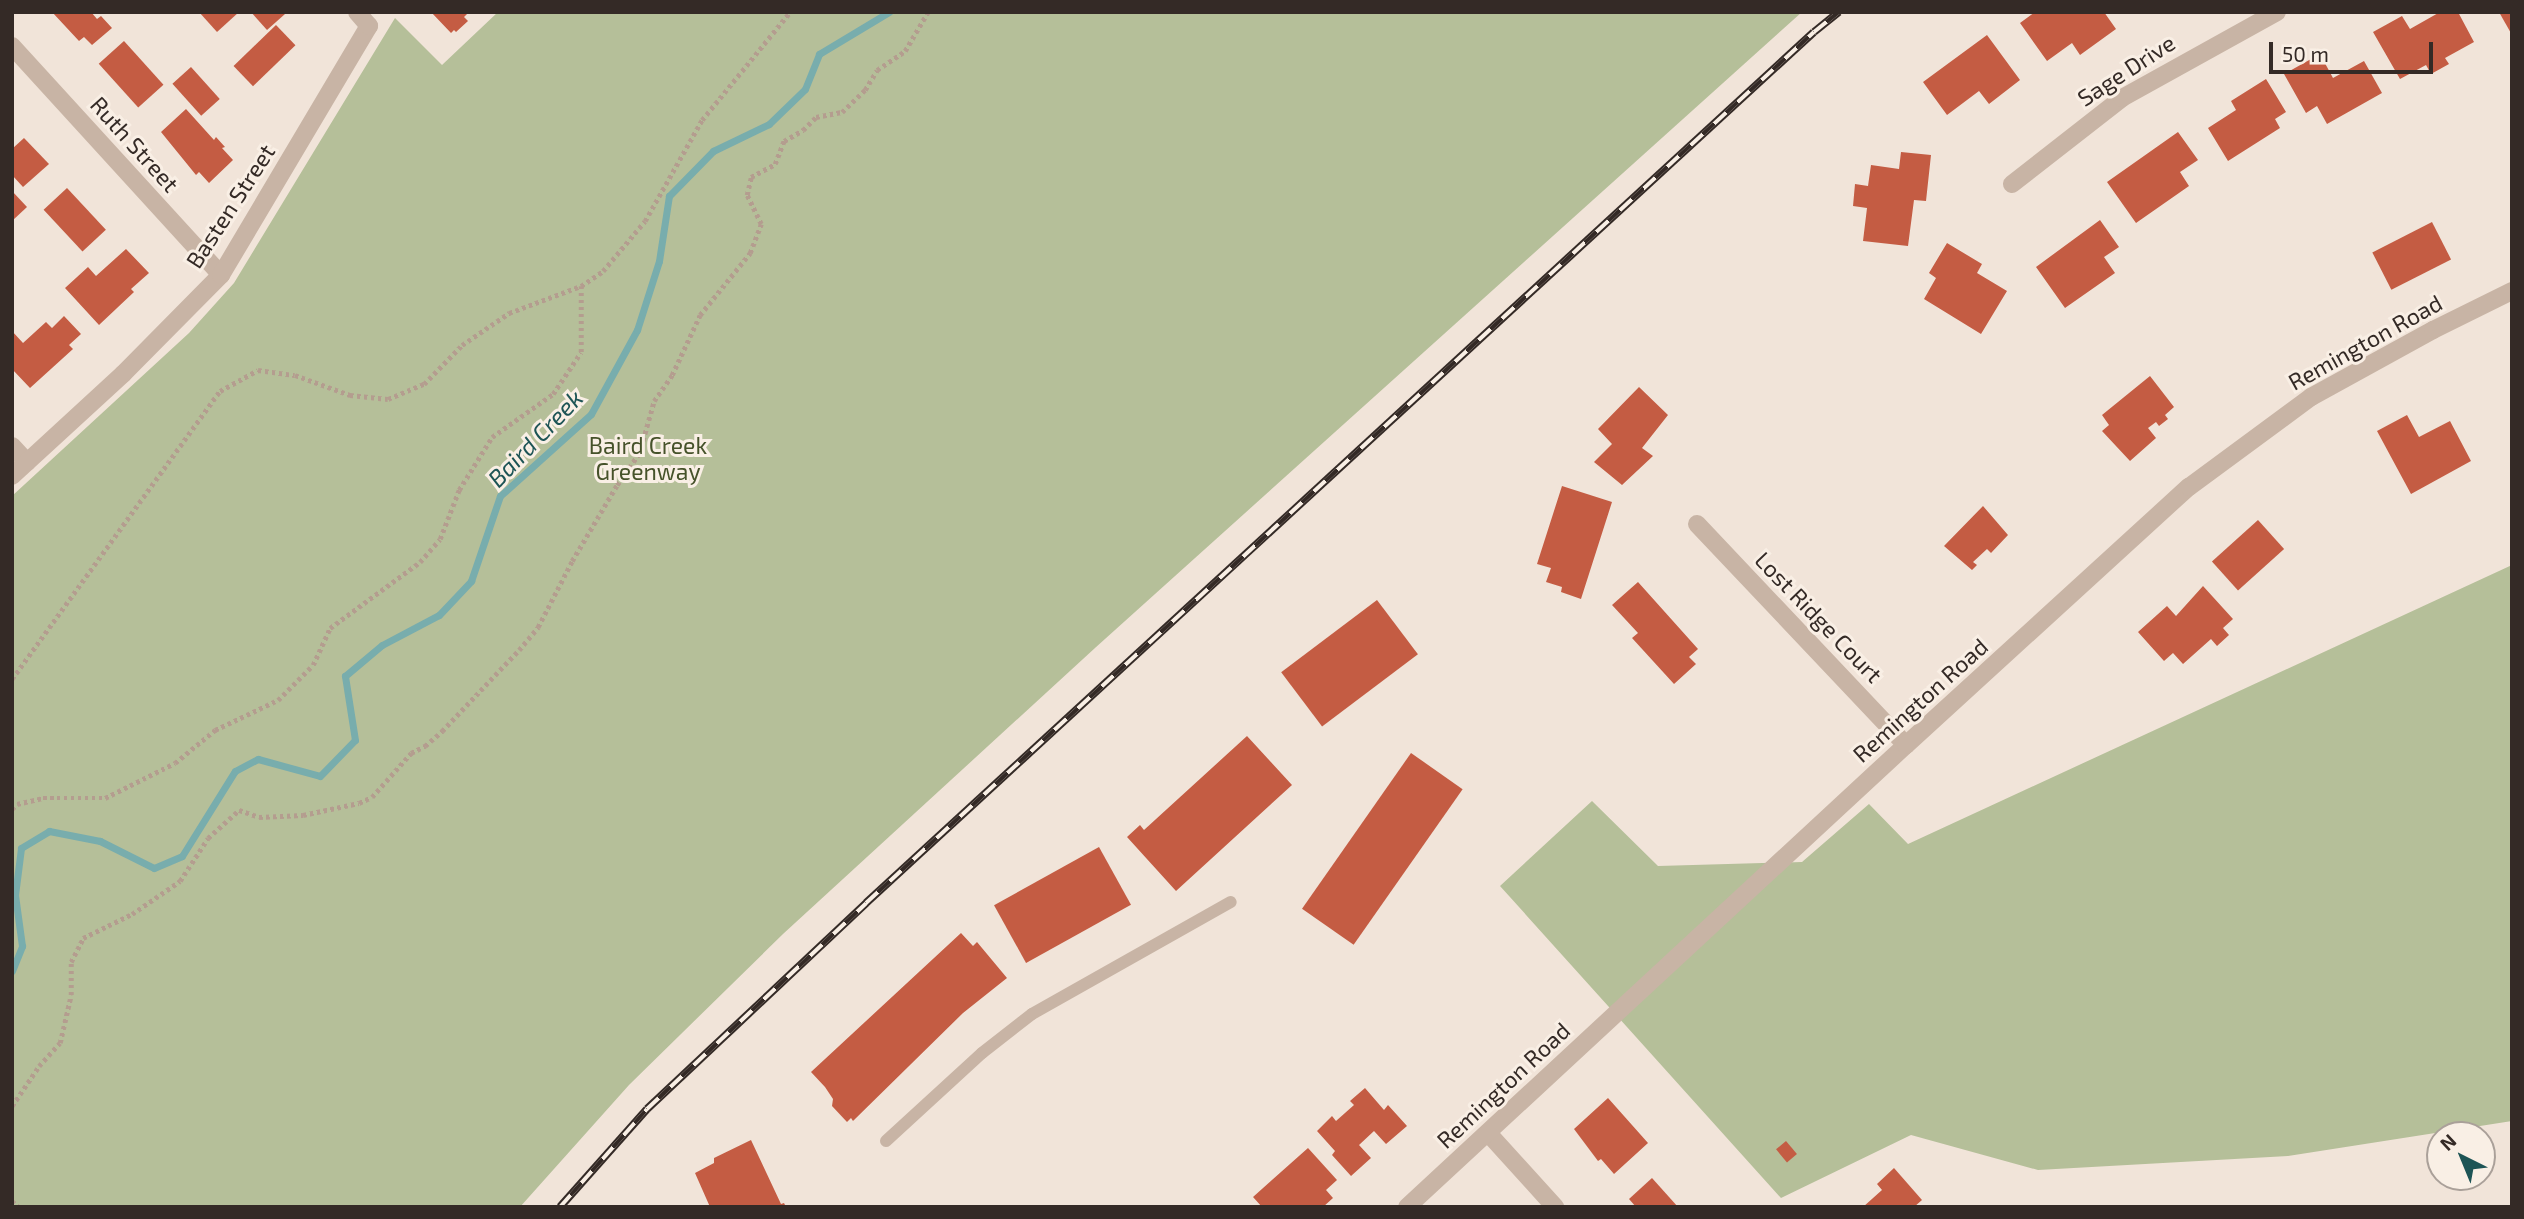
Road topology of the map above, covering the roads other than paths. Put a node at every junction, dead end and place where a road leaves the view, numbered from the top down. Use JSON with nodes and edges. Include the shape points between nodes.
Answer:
{"nodes":[{"id":1,"x":356,"y":12,"type":"edge"},
{"id":2,"x":2277,"y":12,"type":"edge"},
{"id":3,"x":12,"y":46,"type":"edge"},
{"id":4,"x":2012,"y":184,"type":"dead end"},
{"id":5,"x":221,"y":275,"type":"junction"},
{"id":6,"x":2512,"y":291,"type":"edge"},
{"id":7,"x":12,"y":446,"type":"edge"},
{"id":8,"x":27,"y":462,"type":"junction"},
{"id":9,"x":12,"y":476,"type":"edge"},
{"id":10,"x":1697,"y":524,"type":"dead end"},
{"id":11,"x":1906,"y":745,"type":"junction"},
{"id":12,"x":1231,"y":902,"type":"dead end"},
{"id":13,"x":1488,"y":1133,"type":"junction"},
{"id":14,"x":886,"y":1141,"type":"dead end"},
{"id":15,"x":1407,"y":1207,"type":"edge"},
{"id":16,"x":1555,"y":1207,"type":"edge"}],
"edges":[{"from":1,"to":5,"type":"street","name":"Basten Street","via":[[369,26]]},
{"from":2,"to":4,"type":"street","name":"Sage Drive","via":[[2122,97]]},
{"from":3,"to":5,"type":"street","name":"Ruth Street"},
{"from":5,"to":8,"type":"street","name":"Basten Street"},
{"from":6,"to":11,"type":"street","name":"Remington Road","via":[[2311,397],[2201,479]]},
{"from":7,"to":8,"type":"street"},
{"from":8,"to":9,"type":"street","name":"Basten Street"},
{"from":10,"to":11,"type":"street","name":"Lost Ridge Court"},
{"from":11,"to":13,"type":"street","name":"Remington Road"},
{"from":12,"to":14,"type":"lane","via":[[1032,1014]]},
{"from":13,"to":15,"type":"street","name":"Remington Road"},
{"from":13,"to":16,"type":"street"}]}
